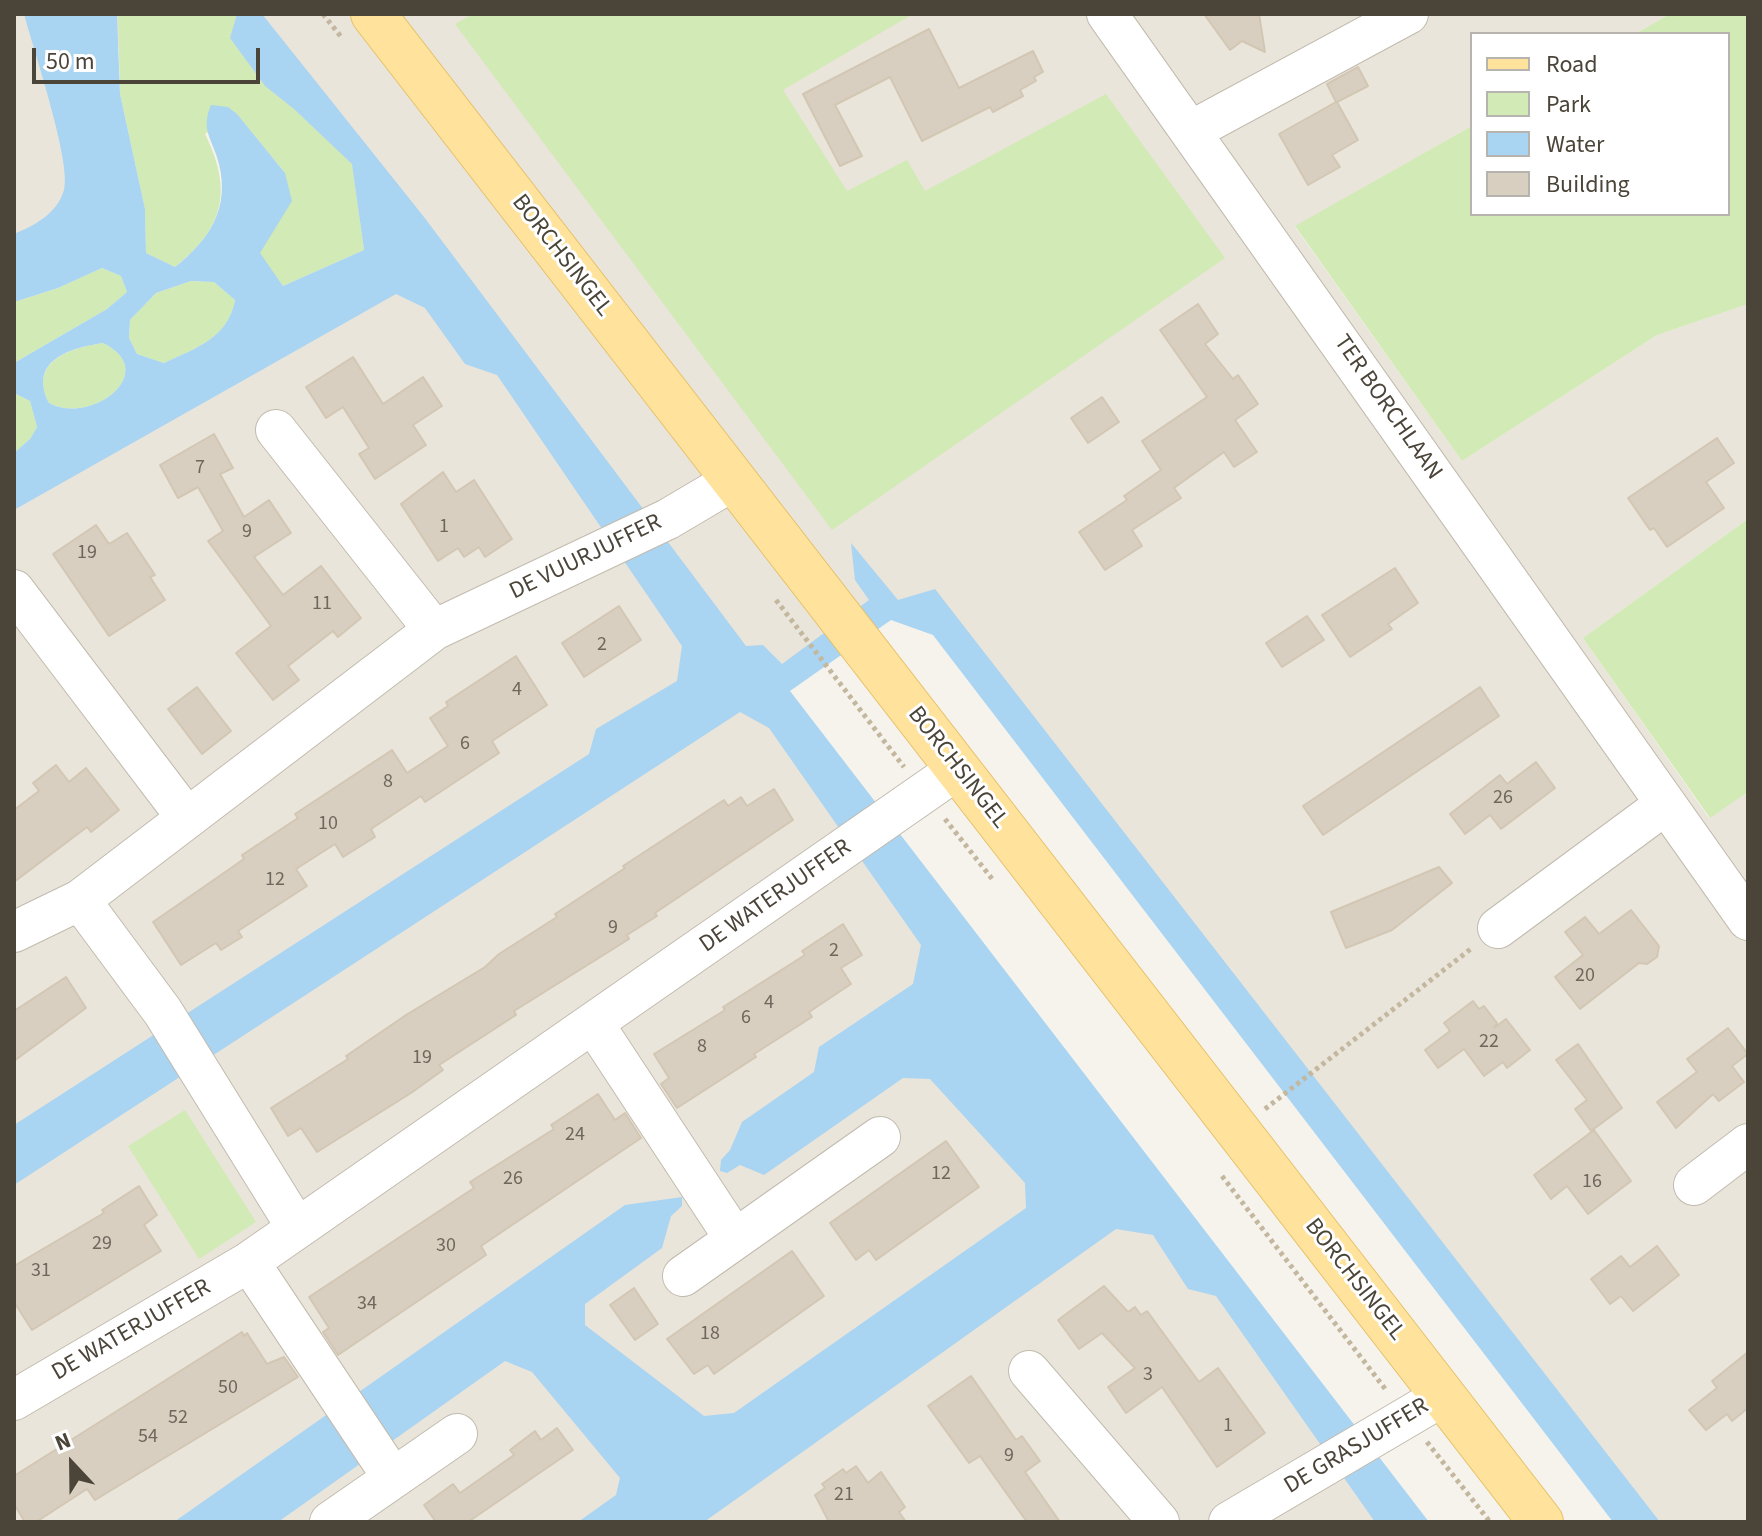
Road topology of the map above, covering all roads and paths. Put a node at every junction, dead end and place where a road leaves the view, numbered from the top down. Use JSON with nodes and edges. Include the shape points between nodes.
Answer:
{"nodes":[{"id":1,"x":373,"y":14,"type":"edge"},
{"id":2,"x":1107,"y":14,"type":"edge"},
{"id":3,"x":1408,"y":14,"type":"edge"},
{"id":4,"x":1191,"y":131,"type":"junction"},
{"id":5,"x":276,"y":430,"type":"dead end"},
{"id":6,"x":734,"y":480,"type":"junction"},
{"id":7,"x":789,"y":583,"type":"junction"},
{"id":8,"x":14,"y":590,"type":"edge"},
{"id":9,"x":434,"y":630,"type":"junction"},
{"id":10,"x":860,"y":676,"type":"junction"},
{"id":11,"x":928,"y":790,"type":"junction"},
{"id":12,"x":1666,"y":804,"type":"junction"},
{"id":13,"x":187,"y":818,"type":"junction"},
{"id":14,"x":1000,"y":889,"type":"dead end"},
{"id":15,"x":80,"y":900,"type":"junction"},
{"id":16,"x":1748,"y":920,"type":"edge"},
{"id":17,"x":1498,"y":928,"type":"joint"},
{"id":18,"x":14,"y":932,"type":"edge"},
{"id":19,"x":593,"y":1023,"type":"junction"},
{"id":20,"x":1262,"y":1111,"type":"dead end"},
{"id":21,"x":880,"y":1137,"type":"dead end"},
{"id":22,"x":1748,"y":1144,"type":"edge"},
{"id":23,"x":1215,"y":1167,"type":"dead end"},
{"id":24,"x":1694,"y":1185,"type":"dead end"},
{"id":25,"x":297,"y":1228,"type":"junction"},
{"id":26,"x":735,"y":1239,"type":"junction"},
{"id":27,"x":249,"y":1262,"type":"junction"},
{"id":28,"x":683,"y":1276,"type":"dead end"},
{"id":29,"x":1029,"y":1371,"type":"dead end"},
{"id":30,"x":14,"y":1400,"type":"edge"},
{"id":31,"x":1409,"y":1416,"type":"junction"},
{"id":32,"x":457,"y":1434,"type":"dead end"},
{"id":33,"x":386,"y":1468,"type":"junction"},
{"id":34,"x":330,"y":1522,"type":"edge"},
{"id":35,"x":1159,"y":1522,"type":"edge"},
{"id":36,"x":1229,"y":1522,"type":"edge"},
{"id":37,"x":1490,"y":1522,"type":"edge"},
{"id":38,"x":1541,"y":1522,"type":"edge"}],
"edges":[{"from":1,"to":6,"type":"main road","name":"BORCHSINGEL"},
{"from":2,"to":4,"type":"street","name":"TER BORCHLAAN"},
{"from":3,"to":4,"type":"street"},
{"from":4,"to":12,"type":"street","name":"TER BORCHLAAN"},
{"from":5,"to":9,"type":"street"},
{"from":6,"to":7,"type":"main road","name":"BORCHSINGEL"},
{"from":6,"to":9,"type":"street","name":"DE VUURJUFFER","via":[[668,519]]},
{"from":7,"to":10,"type":"main road","name":"BORCHSINGEL"},
{"from":7,"to":10,"type":"path","name":"BORCHSINGEL"},
{"from":8,"to":13,"type":"street"},
{"from":9,"to":13,"type":"street","name":"DE VUURJUFFER"},
{"from":10,"to":11,"type":"main road","name":"BORCHSINGEL"},
{"from":10,"to":11,"type":"path","name":"BORCHSINGEL"},
{"from":11,"to":14,"type":"path","name":"BORCHSINGEL"},
{"from":11,"to":19,"type":"street","name":"DE WATERJUFFER"},
{"from":11,"to":31,"type":"main road","name":"BORCHSINGEL"},
{"from":12,"to":16,"type":"street","name":"TER BORCHLAAN"},
{"from":12,"to":17,"type":"street"},
{"from":13,"to":15,"type":"street","name":"DE VUURJUFFER"},
{"from":15,"to":18,"type":"street","name":"DE VUURJUFFER"},
{"from":15,"to":25,"type":"street","via":[[163,1012]]},
{"from":17,"to":20,"type":"path"},
{"from":19,"to":25,"type":"street","name":"DE WATERJUFFER"},
{"from":19,"to":26,"type":"street"},
{"from":21,"to":26,"type":"street"},
{"from":22,"to":24,"type":"street"},
{"from":23,"to":31,"type":"path","name":"BORCHSINGEL"},
{"from":25,"to":27,"type":"street","name":"DE WATERJUFFER"},
{"from":26,"to":28,"type":"street"},
{"from":27,"to":30,"type":"street","name":"DE WATERJUFFER"},
{"from":27,"to":33,"type":"street"},
{"from":29,"to":35,"type":"street"},
{"from":31,"to":36,"type":"street","name":"DE GRASJUFFER"},
{"from":31,"to":37,"type":"path","name":"BORCHSINGEL"},
{"from":31,"to":38,"type":"main road","name":"BORCHSINGEL"},
{"from":32,"to":33,"type":"street"},
{"from":33,"to":34,"type":"street"}]}
